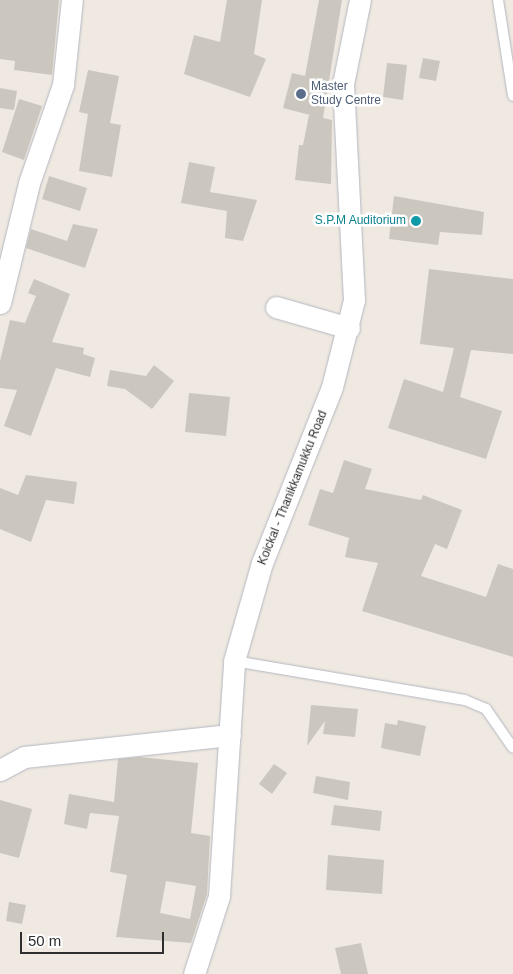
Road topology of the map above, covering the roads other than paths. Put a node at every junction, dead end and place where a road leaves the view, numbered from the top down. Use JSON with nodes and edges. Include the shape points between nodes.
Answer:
{"nodes":[{"id":1,"x":72,"y":0,"type":"edge"},
{"id":2,"x":360,"y":0,"type":"edge"},
{"id":3,"x":498,"y":0,"type":"edge"},
{"id":4,"x":513,"y":96,"type":"edge"},
{"id":5,"x":0,"y":303,"type":"edge"},
{"id":6,"x":276,"y":307,"type":"dead end"},
{"id":7,"x":349,"y":328,"type":"junction"},
{"id":8,"x":234,"y":661,"type":"junction"},
{"id":9,"x":230,"y":735,"type":"junction"},
{"id":10,"x":513,"y":748,"type":"edge"},
{"id":11,"x":0,"y":770,"type":"edge"},
{"id":12,"x":194,"y":974,"type":"edge"}],
"edges":[{"from":1,"to":5,"type":"street","via":[[63,85],[28,183]]},
{"from":2,"to":7,"type":"street","name":"Koickal - Thanikkamukku Road","via":[[343,84],[342,131],[355,280]]},
{"from":3,"to":4,"type":"lane"},
{"from":6,"to":7,"type":"street"},
{"from":7,"to":8,"type":"street","name":"Koickal - Thanikkamukku Road","via":[[306,461],[262,563]]},
{"from":8,"to":9,"type":"street","name":"Koickal - Thanikkamukku Road"},
{"from":8,"to":10,"type":"lane","via":[[465,700],[486,709]]},
{"from":9,"to":11,"type":"street","via":[[24,756]]},
{"from":9,"to":12,"type":"street","name":"Koickal - Thanikkamukku Road","via":[[219,896]]}]}
